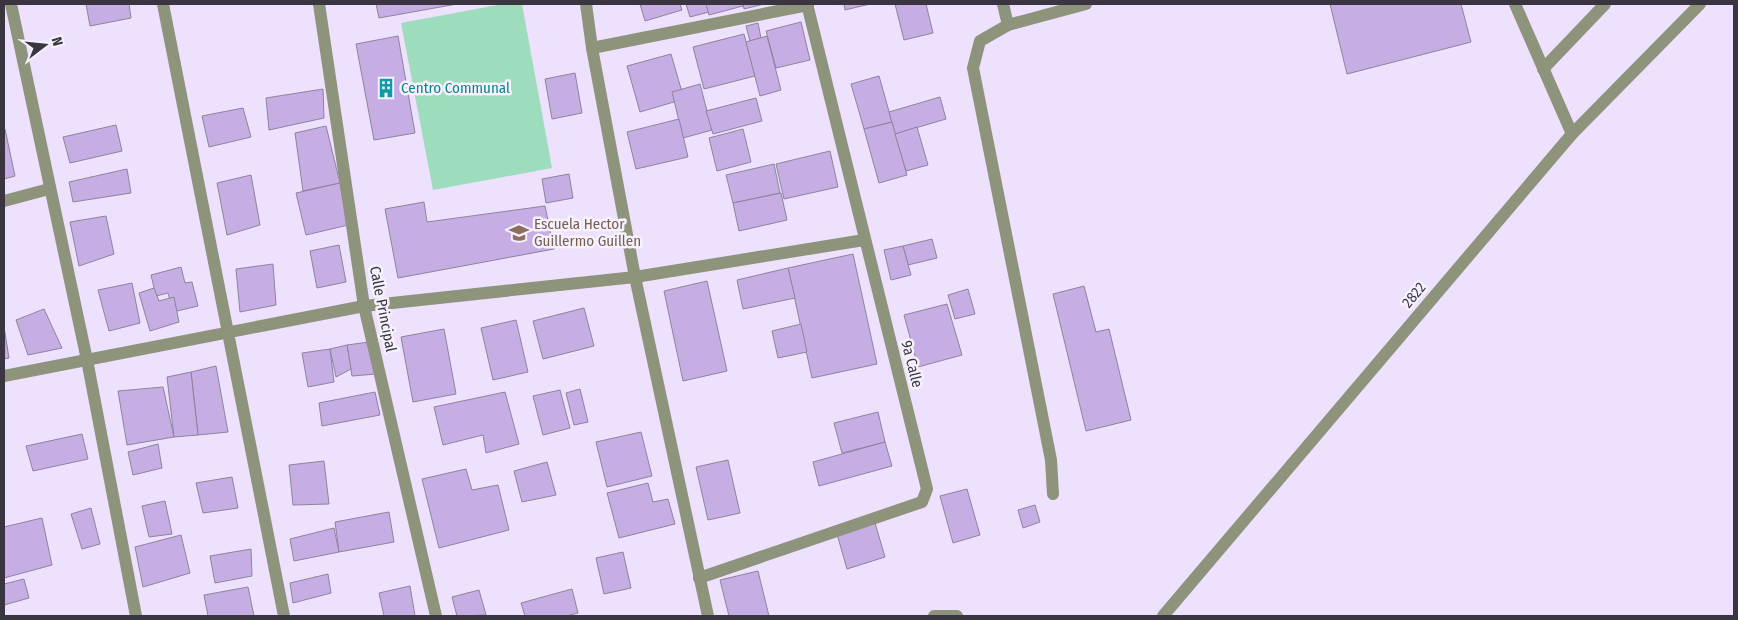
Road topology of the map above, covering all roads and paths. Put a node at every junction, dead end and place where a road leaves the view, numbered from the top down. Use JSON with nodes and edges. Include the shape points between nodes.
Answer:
{"nodes":[{"id":1,"x":11,"y":4,"type":"edge"},
{"id":2,"x":163,"y":4,"type":"edge"},
{"id":3,"x":319,"y":4,"type":"edge"},
{"id":4,"x":586,"y":4,"type":"edge"},
{"id":5,"x":808,"y":4,"type":"edge"},
{"id":6,"x":1003,"y":4,"type":"edge"},
{"id":7,"x":1086,"y":4,"type":"edge"},
{"id":8,"x":1515,"y":4,"type":"edge"},
{"id":9,"x":1605,"y":4,"type":"edge"},
{"id":10,"x":1700,"y":4,"type":"edge"},
{"id":11,"x":1008,"y":24,"type":"junction"},
{"id":12,"x":592,"y":48,"type":"junction"},
{"id":13,"x":1543,"y":69,"type":"junction"},
{"id":14,"x":1572,"y":134,"type":"junction"},
{"id":15,"x":49,"y":189,"type":"junction"},
{"id":16,"x":4,"y":200,"type":"edge"},
{"id":17,"x":864,"y":240,"type":"junction"},
{"id":18,"x":635,"y":277,"type":"junction"},
{"id":19,"x":364,"y":306,"type":"junction"},
{"id":20,"x":227,"y":333,"type":"junction"},
{"id":21,"x":87,"y":360,"type":"junction"},
{"id":22,"x":4,"y":376,"type":"edge"},
{"id":23,"x":1053,"y":494,"type":"dead end"},
{"id":24,"x":700,"y":578,"type":"junction"},
{"id":25,"x":136,"y":616,"type":"edge"},
{"id":26,"x":284,"y":616,"type":"edge"},
{"id":27,"x":436,"y":616,"type":"edge"},
{"id":28,"x":708,"y":616,"type":"edge"},
{"id":29,"x":934,"y":616,"type":"edge"},
{"id":30,"x":957,"y":616,"type":"edge"},
{"id":31,"x":1163,"y":616,"type":"edge"}],
"edges":[{"from":1,"to":15,"type":"street"},
{"from":2,"to":20,"type":"street"},
{"from":3,"to":19,"type":"street","name":"Calle Principal"},
{"from":4,"to":12,"type":"street"},
{"from":5,"to":12,"type":"street"},
{"from":5,"to":17,"type":"street","name":"9a Calle"},
{"from":6,"to":11,"type":"street"},
{"from":7,"to":11,"type":"street"},
{"from":8,"to":13,"type":"street"},
{"from":9,"to":13,"type":"street"},
{"from":10,"to":14,"type":"street","name":"2822"},
{"from":11,"to":23,"type":"street","via":[[980,40],[973,68],[1051,460]]},
{"from":12,"to":18,"type":"street"},
{"from":13,"to":14,"type":"street"},
{"from":14,"to":31,"type":"street","name":"2822"},
{"from":15,"to":16,"type":"street"},
{"from":15,"to":21,"type":"street"},
{"from":17,"to":18,"type":"street"},
{"from":17,"to":24,"type":"street","name":"9a Calle","via":[[927,490],[922,502]]},
{"from":18,"to":19,"type":"street"},
{"from":18,"to":24,"type":"street"},
{"from":19,"to":20,"type":"street"},
{"from":19,"to":27,"type":"street","name":"Calle Principal"},
{"from":20,"to":21,"type":"street"},
{"from":20,"to":26,"type":"street"},
{"from":21,"to":22,"type":"street"},
{"from":21,"to":25,"type":"street"},
{"from":24,"to":28,"type":"street"},
{"from":29,"to":30,"type":"street"}]}
